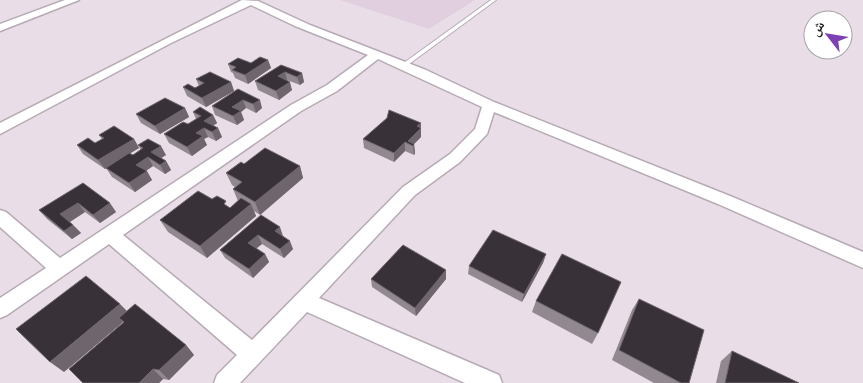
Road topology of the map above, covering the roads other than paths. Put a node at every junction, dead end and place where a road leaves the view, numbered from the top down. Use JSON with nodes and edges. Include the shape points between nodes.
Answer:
{"nodes":[{"id":1,"x":74,"y":0,"type":"edge"},
{"id":2,"x":494,"y":0,"type":"edge"},
{"id":3,"x":249,"y":1,"type":"edge"},
{"id":4,"x":0,"y":28,"type":"edge"},
{"id":5,"x":377,"y":54,"type":"junction"},
{"id":6,"x":403,"y":66,"type":"junction"},
{"id":7,"x":489,"y":105,"type":"junction"},
{"id":8,"x":0,"y":129,"type":"edge"},
{"id":9,"x":0,"y":217,"type":"edge"},
{"id":10,"x":109,"y":234,"type":"junction"},
{"id":11,"x":863,"y":260,"type":"edge"},
{"id":12,"x":59,"y":268,"type":"junction"},
{"id":13,"x":304,"y":301,"type":"junction"},
{"id":14,"x":0,"y":309,"type":"edge"},
{"id":15,"x":252,"y":354,"type":"junction"},
{"id":16,"x":224,"y":383,"type":"edge"},
{"id":17,"x":491,"y":383,"type":"edge"}],
"edges":[{"from":1,"to":4,"type":"street"},
{"from":2,"to":6,"type":"lane"},
{"from":3,"to":5,"type":"street"},
{"from":3,"to":8,"type":"street","via":[[167,40]]},
{"from":5,"to":6,"type":"street"},
{"from":5,"to":10,"type":"street","via":[[332,88],[296,108]]},
{"from":6,"to":7,"type":"street"},
{"from":7,"to":11,"type":"street"},
{"from":7,"to":13,"type":"street","via":[[482,132],[455,158],[409,191]]},
{"from":9,"to":12,"type":"street"},
{"from":10,"to":12,"type":"street"},
{"from":10,"to":15,"type":"street"},
{"from":12,"to":14,"type":"street"},
{"from":13,"to":15,"type":"street"},
{"from":13,"to":17,"type":"street"},
{"from":15,"to":16,"type":"street"}]}
